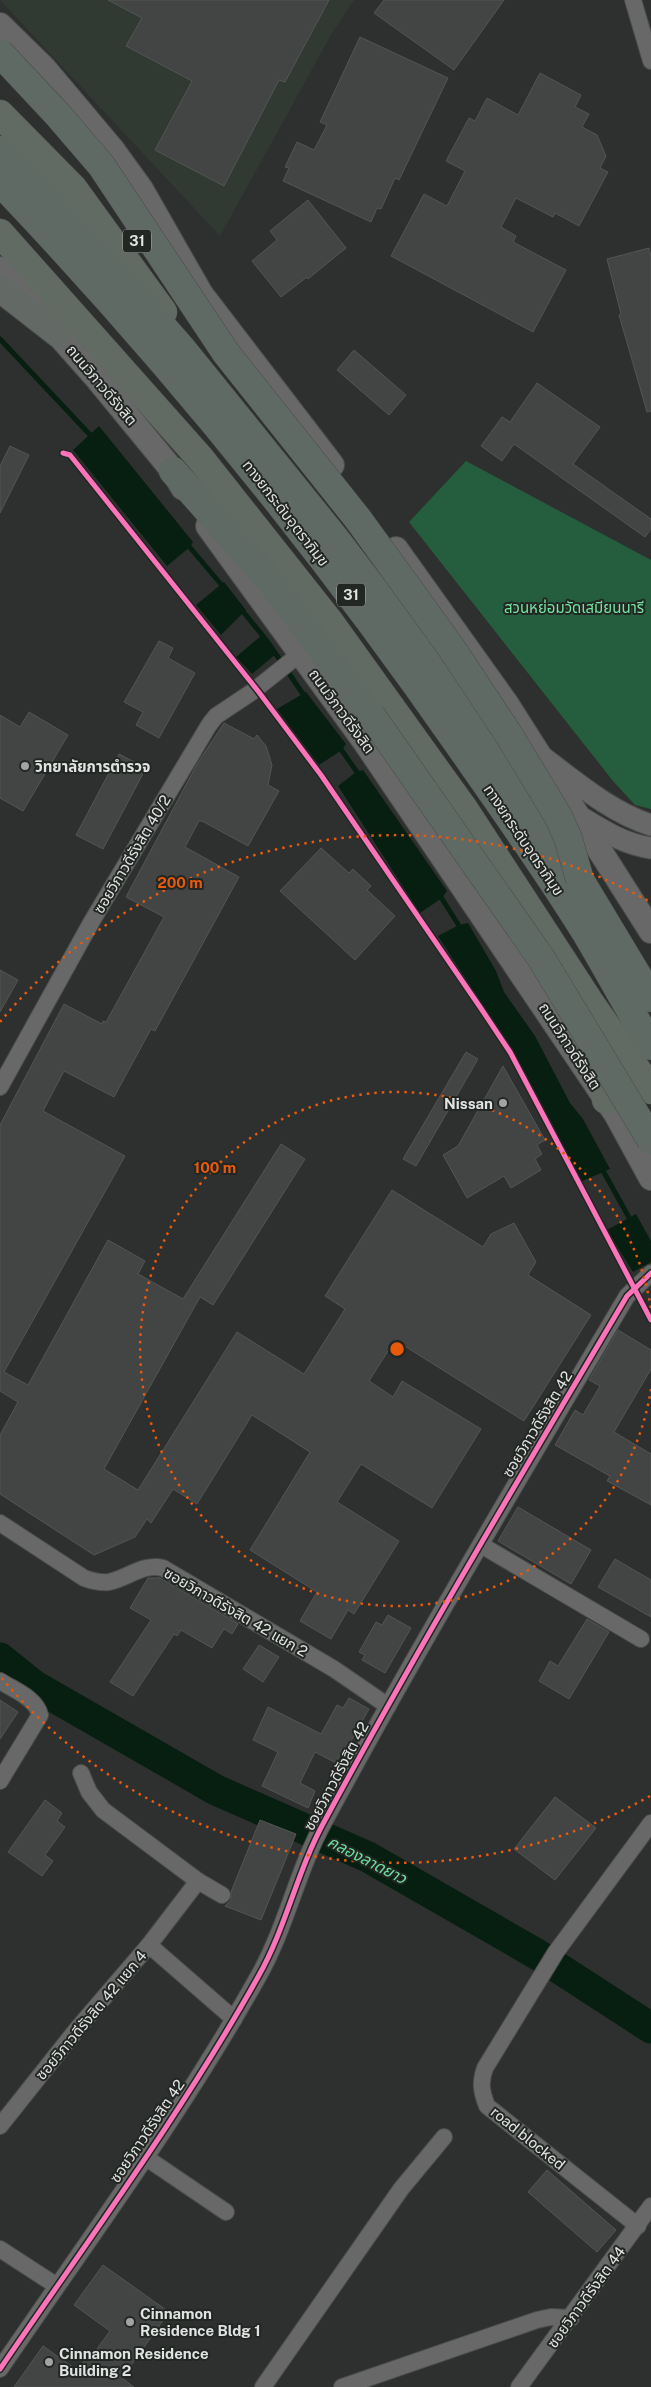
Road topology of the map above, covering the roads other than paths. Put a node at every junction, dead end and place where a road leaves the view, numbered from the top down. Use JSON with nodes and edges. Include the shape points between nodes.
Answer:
{"nodes":[{"id":1,"x":633,"y":0,"type":"edge"},
{"id":2,"x":0,"y":25,"type":"edge"},
{"id":3,"x":0,"y":53,"type":"edge"},
{"id":4,"x":651,"y":61,"type":"edge"},
{"id":5,"x":0,"y":114,"type":"edge"},
{"id":6,"x":0,"y":150,"type":"edge"},
{"id":7,"x":0,"y":182,"type":"edge"},
{"id":8,"x":73,"y":188,"type":"junction"},
{"id":9,"x":0,"y":233,"type":"edge"},
{"id":10,"x":0,"y":269,"type":"edge"},
{"id":11,"x":0,"y":288,"type":"edge"},
{"id":12,"x":201,"y":294,"type":"junction"},
{"id":13,"x":59,"y":335,"type":"junction"},
{"id":14,"x":173,"y":471,"type":"junction"},
{"id":15,"x":294,"y":658,"type":"junction"},
{"id":16,"x":539,"y":755,"type":"junction"},
{"id":17,"x":578,"y":816,"type":"junction"},
{"id":18,"x":651,"y":825,"type":"edge"},
{"id":19,"x":651,"y":848,"type":"edge"},
{"id":20,"x":580,"y":880,"type":"junction"},
{"id":21,"x":651,"y":931,"type":"edge"},
{"id":22,"x":651,"y":981,"type":"edge"},
{"id":23,"x":651,"y":998,"type":"edge"},
{"id":24,"x":590,"y":1001,"type":"junction"},
{"id":25,"x":651,"y":1046,"type":"edge"},
{"id":26,"x":0,"y":1086,"type":"edge"},
{"id":27,"x":651,"y":1090,"type":"edge"},
{"id":28,"x":606,"y":1100,"type":"junction"},
{"id":29,"x":651,"y":1140,"type":"edge"},
{"id":30,"x":651,"y":1178,"type":"edge"},
{"id":31,"x":650,"y":1274,"type":"edge"},
{"id":32,"x":0,"y":1523,"type":"edge"},
{"id":33,"x":482,"y":1544,"type":"junction"},
{"id":34,"x":641,"y":1639,"type":"dead end"},
{"id":35,"x":0,"y":1681,"type":"edge"},
{"id":36,"x":388,"y":1706,"type":"junction"},
{"id":37,"x":80,"y":1773,"type":"dead end"},
{"id":38,"x":0,"y":1781,"type":"edge"},
{"id":39,"x":651,"y":1823,"type":"edge"},
{"id":40,"x":198,"y":1881,"type":"junction"},
{"id":41,"x":222,"y":1895,"type":"dead end"},
{"id":42,"x":149,"y":1945,"type":"junction"},
{"id":43,"x":234,"y":2019,"type":"junction"},
{"id":44,"x":0,"y":2126,"type":"edge"},
{"id":45,"x":444,"y":2137,"type":"dead end"},
{"id":46,"x":145,"y":2157,"type":"junction"},
{"id":47,"x":651,"y":2206,"type":"edge"},
{"id":48,"x":226,"y":2212,"type":"dead end"},
{"id":49,"x":638,"y":2226,"type":"junction"},
{"id":50,"x":0,"y":2248,"type":"edge"},
{"id":51,"x":57,"y":2286,"type":"junction"},
{"id":52,"x":571,"y":2318,"type":"junction"},
{"id":53,"x":0,"y":2369,"type":"edge"},
{"id":54,"x":263,"y":2387,"type":"edge"},
{"id":55,"x":342,"y":2387,"type":"edge"},
{"id":56,"x":519,"y":2387,"type":"edge"}],
"edges":[{"from":1,"to":4,"type":"street"},
{"from":2,"to":12,"type":"main road","via":[[44,68],[112,149],[141,189]]},
{"from":3,"to":20,"type":"highway","bridge":true,"via":[[101,165],[226,353],[358,519],[450,646],[558,816]]},
{"from":5,"to":8,"type":"highway","number":"31"},
{"from":6,"to":20,"type":"highway","name":"ทางยกระดับอุตราภิมุข","number":"31","via":[[127,286],[334,537],[427,659]]},
{"from":7,"to":25,"type":"highway","name":"ทางยกระดับอุตราภิมุข","number":"31","via":[[190,395],[370,620],[490,789],[585,932]]},
{"from":8,"to":12,"type":"highway","number":"31"},
{"from":8,"to":22,"type":"highway","number":"31","via":[[244,422],[433,659],[532,792]]},
{"from":9,"to":24,"type":"highway","name":"ถนนวิภาวดีรังสิต","number":"31","via":[[200,458],[296,578],[464,809]]},
{"from":10,"to":13,"type":"main road","name":"ถนนวิภาวดีรังสิต"},
{"from":11,"to":13,"type":"main road"},
{"from":12,"to":16,"type":"main road","number":"31","via":[[469,648]]},
{"from":13,"to":14,"type":"main road","name":"ถนนวิภาวดีรังสิต"},
{"from":14,"to":15,"type":"main road","name":"ถนนวิภาวดีรังสิต"},
{"from":14,"to":29,"type":"highway","bridge":true,"via":[[272,583],[371,715],[541,958]]},
{"from":15,"to":26,"type":"street","name":"ซอยวิภาวดีรังสิต 40/2","via":[[209,725],[92,921]]},
{"from":15,"to":28,"type":"main road","name":"ถนนวิภาวดีรังสิต","via":[[365,742]]},
{"from":16,"to":17,"type":"main road","number":"31"},
{"from":16,"to":18,"type":"street","via":[[609,806]]},
{"from":17,"to":19,"type":"street","via":[[618,839]]},
{"from":17,"to":21,"type":"main road","number":"31"},
{"from":20,"to":23,"type":"highway","name":"ทางยกระดับอุตราภิมุข","number":"31"},
{"from":24,"to":27,"type":"highway","name":"ถนนวิภาวดีรังสิต","number":"31"},
{"from":24,"to":28,"type":"highway"},
{"from":28,"to":30,"type":"main road","name":"ถนนวิภาวดีรังสิต"},
{"from":31,"to":33,"type":"street","name":"ซอยวิภาวดีรังสิต 42","via":[[627,1296]]},
{"from":32,"to":36,"type":"street","name":"ซอยวิภาวดีรังสิต 42 แยก 2","via":[[84,1578],[97,1582],[108,1582],[154,1566],[163,1568]]},
{"from":33,"to":34,"type":"street"},
{"from":33,"to":36,"type":"street","name":"ซอยวิภาวดีรังสิต 42"},
{"from":35,"to":38,"type":"street","via":[[32,1702],[40,1715]]},
{"from":36,"to":43,"type":"street","name":"ซอยวิภาวดีรังสิต 42","via":[[322,1824],[276,1944]]},
{"from":37,"to":40,"type":"street","via":[[103,1810]]},
{"from":39,"to":49,"type":"street","name":"road blocked","via":[[556,1952],[485,2068],[481,2080],[487,2106]]},
{"from":40,"to":41,"type":"street"},
{"from":40,"to":42,"type":"street"},
{"from":42,"to":43,"type":"street","name":"ซอยวิภาวดีรังสิต 42 แยก 4"},
{"from":42,"to":44,"type":"street","name":"ซอยวิภาวดีรังสิต 42 แยก 4"},
{"from":43,"to":46,"type":"street","name":"ซอยวิภาวดีรังสิต 42"},
{"from":45,"to":54,"type":"street","via":[[401,2189]]},
{"from":46,"to":48,"type":"street"},
{"from":46,"to":51,"type":"street","name":"ซอยวิภาวดีรังสิต 42"},
{"from":47,"to":49,"type":"street","name":"ซอยวิภาวดีรังสิต 44"},
{"from":49,"to":52,"type":"street","name":"ซอยวิภาวดีรังสิต 44"},
{"from":50,"to":51,"type":"street"},
{"from":51,"to":53,"type":"street","name":"ซอยวิภาวดีรังสิต 42"},
{"from":52,"to":55,"type":"street","via":[[537,2320]]},
{"from":52,"to":56,"type":"street","name":"ซอยวิภาวดีรังสิต 44"}]}
